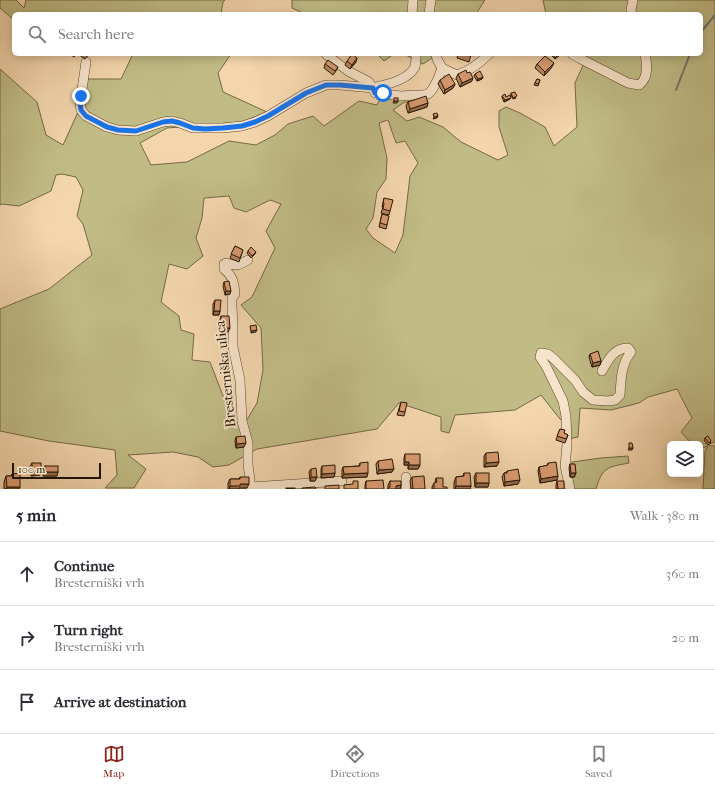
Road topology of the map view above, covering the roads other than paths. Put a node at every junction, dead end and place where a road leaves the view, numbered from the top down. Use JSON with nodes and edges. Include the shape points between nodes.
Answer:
{"nodes":[{"id":1,"x":413,"y":0,"type":"edge"},
{"id":2,"x":431,"y":0,"type":"edge"},
{"id":3,"x":633,"y":0,"type":"edge"},
{"id":4,"x":412,"y":12,"type":"edge"},
{"id":5,"x":429,"y":12,"type":"edge"},
{"id":6,"x":632,"y":12,"type":"edge"},
{"id":7,"x":328,"y":56,"type":"edge"},
{"id":8,"x":416,"y":56,"type":"edge"},
{"id":9,"x":436,"y":56,"type":"edge"},
{"id":10,"x":487,"y":56,"type":"edge"},
{"id":11,"x":576,"y":56,"type":"edge"},
{"id":12,"x":645,"y":56,"type":"edge"},
{"id":13,"x":86,"y":62,"type":"dead end"},
{"id":14,"x":442,"y":68,"type":"junction"},
{"id":15,"x":373,"y":88,"type":"junction"},
{"id":16,"x":248,"y":260,"type":"dead end"},
{"id":17,"x":602,"y":372,"type":"dead end"},
{"id":18,"x":406,"y":477,"type":"dead end"},
{"id":19,"x":342,"y":481,"type":"dead end"},
{"id":20,"x":251,"y":488,"type":"edge"},
{"id":21,"x":406,"y":489,"type":"edge"},
{"id":22,"x":570,"y":489,"type":"edge"}],
"edges":[{"from":1,"to":4,"type":"street"},
{"from":2,"to":5,"type":"street"},
{"from":3,"to":6,"type":"street"},
{"from":7,"to":15,"type":"street","via":[[369,82]]},
{"from":8,"to":15,"type":"street","via":[[416,65],[402,79]]},
{"from":9,"to":14,"type":"street"},
{"from":10,"to":14,"type":"street","via":[[474,67],[457,75]]},
{"from":11,"to":12,"type":"street","via":[[628,83],[639,85],[643,82],[647,69]]},
{"from":13,"to":15,"type":"street","via":[[81,110],[86,116],[118,130],[136,131],[172,121],[205,129],[242,126],[268,116],[306,93],[326,85]]},
{"from":14,"to":15,"type":"street","via":[[428,94],[401,96],[375,93]]},
{"from":16,"to":20,"type":"street","name":"Bresterniška ulica","via":[[239,265],[226,263],[224,269],[230,273],[234,284],[233,347],[240,380],[242,421],[248,443]]},
{"from":17,"to":22,"type":"street","via":[[614,353],[622,348],[628,348],[631,352],[623,367],[620,395],[615,400],[608,401],[593,400],[554,359],[548,354],[541,353],[540,357],[563,401],[567,445],[565,466]]},
{"from":18,"to":21,"type":"street"},
{"from":19,"to":20,"type":"street","name":"Bresterniška ulica"}]}
